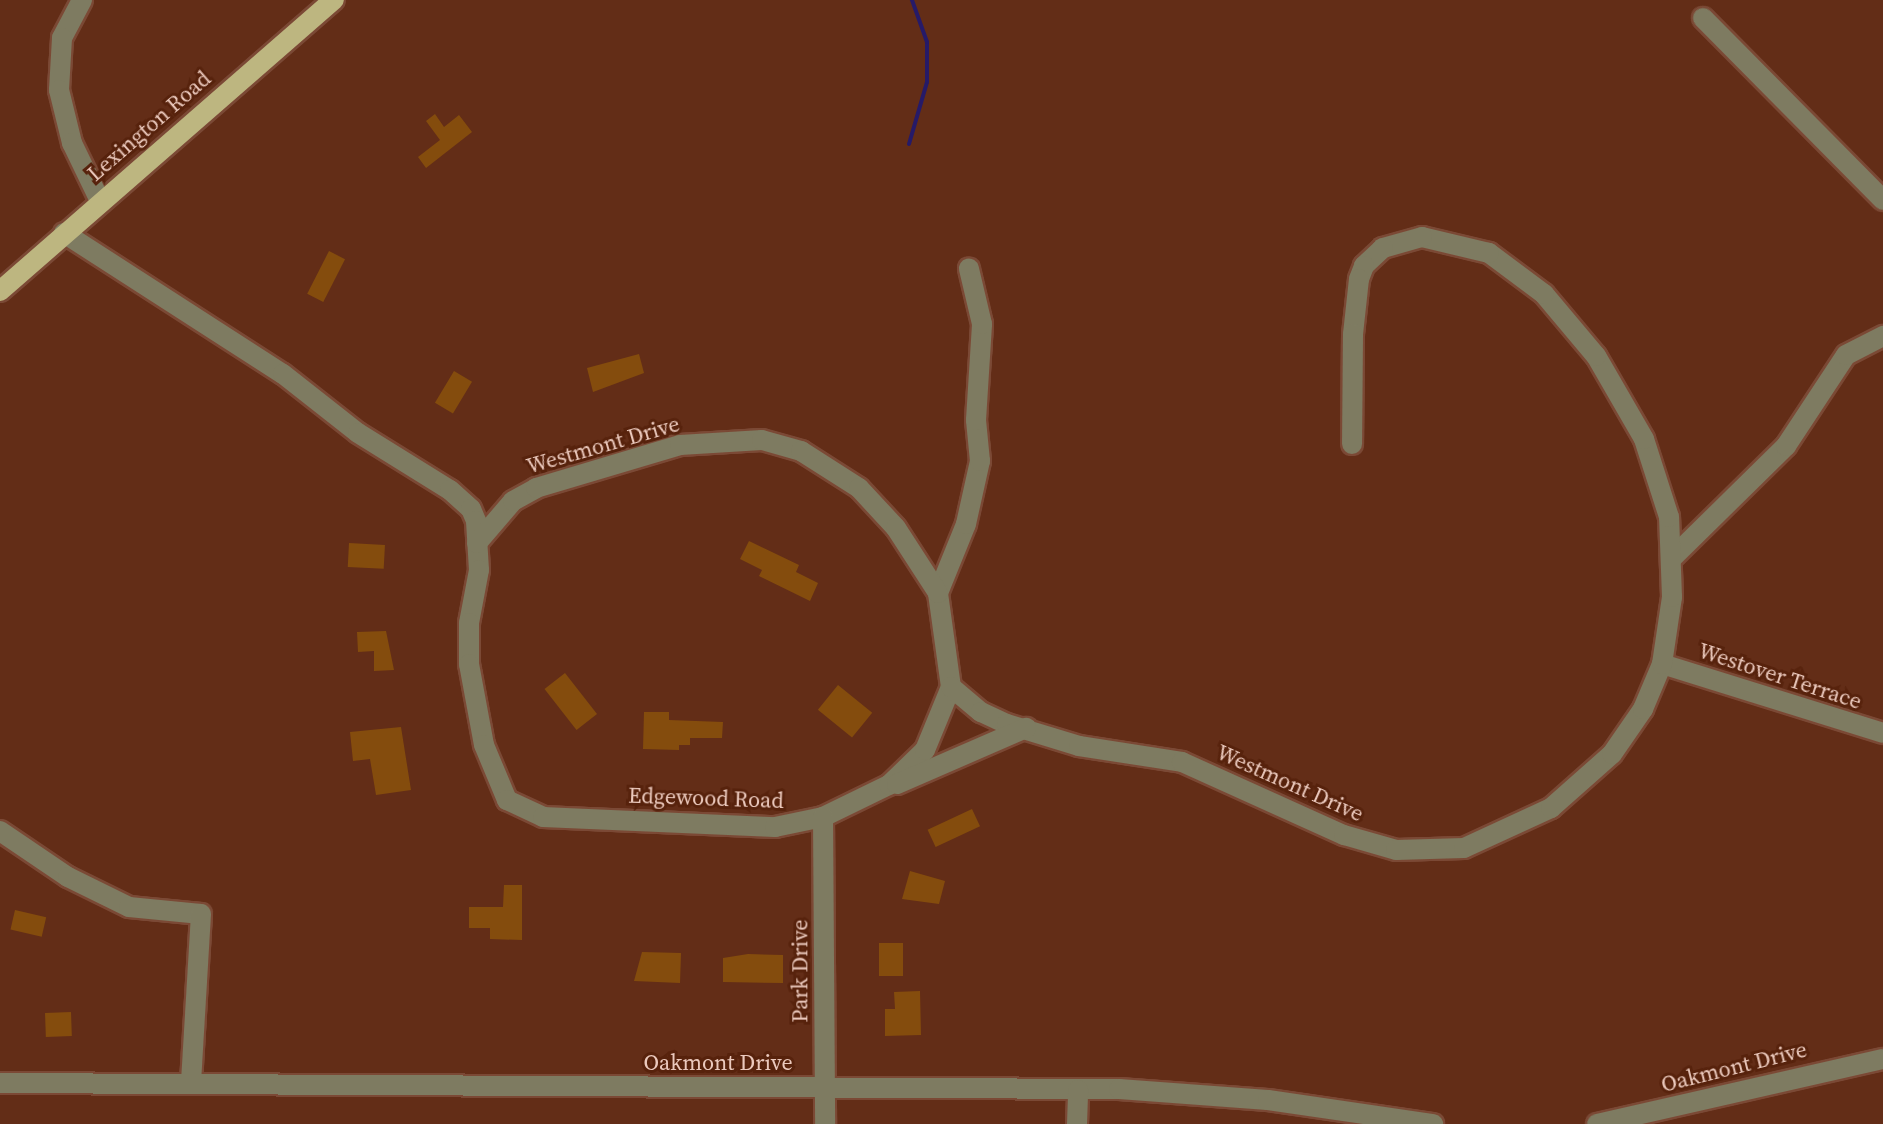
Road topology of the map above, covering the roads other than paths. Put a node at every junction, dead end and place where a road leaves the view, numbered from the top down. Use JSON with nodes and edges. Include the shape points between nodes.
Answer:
{"nodes":[{"id":1,"x":82,"y":0,"type":"edge"},
{"id":2,"x":334,"y":0,"type":"edge"},
{"id":3,"x":1703,"y":18,"type":"dead end"},
{"id":4,"x":1883,"y":200,"type":"edge"},
{"id":5,"x":100,"y":201,"type":"junction"},
{"id":6,"x":64,"y":233,"type":"junction"},
{"id":7,"x":969,"y":269,"type":"dead end"},
{"id":8,"x":0,"y":291,"type":"edge"},
{"id":9,"x":1883,"y":336,"type":"edge"},
{"id":10,"x":1352,"y":444,"type":"dead end"},
{"id":11,"x":477,"y":543,"type":"junction"},
{"id":12,"x":1672,"y":558,"type":"junction"},
{"id":13,"x":938,"y":593,"type":"junction"},
{"id":14,"x":1662,"y":664,"type":"junction"},
{"id":15,"x":951,"y":687,"type":"junction"},
{"id":16,"x":1026,"y":728,"type":"junction"},
{"id":17,"x":1883,"y":733,"type":"edge"},
{"id":18,"x":885,"y":787,"type":"junction"},
{"id":19,"x":823,"y":817,"type":"junction"},
{"id":20,"x":0,"y":831,"type":"edge"},
{"id":21,"x":1883,"y":1059,"type":"edge"},
{"id":22,"x":191,"y":1082,"type":"junction"},
{"id":23,"x":0,"y":1083,"type":"edge"},
{"id":24,"x":825,"y":1087,"type":"junction"},
{"id":25,"x":1078,"y":1090,"type":"junction"},
{"id":26,"x":825,"y":1124,"type":"edge"},
{"id":27,"x":1077,"y":1124,"type":"edge"},
{"id":28,"x":1433,"y":1124,"type":"edge"},
{"id":29,"x":1597,"y":1124,"type":"edge"}],
"edges":[{"from":1,"to":5,"type":"street","via":[[62,38],[59,90],[72,143]]},
{"from":2,"to":5,"type":"main road","name":"Lexington Road"},
{"from":3,"to":4,"type":"street"},
{"from":5,"to":6,"type":"main road","name":"Lexington Road"},
{"from":6,"to":8,"type":"main road","name":"Lexington Road"},
{"from":6,"to":11,"type":"street","via":[[283,374],[358,433],[450,490],[471,509]]},
{"from":7,"to":13,"type":"street","via":[[982,324],[976,420],[980,461],[966,524]]},
{"from":9,"to":12,"type":"street","via":[[1846,355],[1786,446]]},
{"from":10,"to":12,"type":"street","name":"Westmont Drive","via":[[1354,306],[1364,266],[1383,248],[1409,237],[1476,248],[1544,294],[1596,356],[1656,464]]},
{"from":11,"to":13,"type":"street","name":"Westmont Drive","via":[[513,501],[536,488],[680,445],[762,440],[801,451],[859,488],[896,528]]},
{"from":11,"to":19,"type":"street","name":"Edgewood Road","via":[[469,664],[484,745],[500,789],[518,809],[543,817],[775,827]]},
{"from":12,"to":14,"type":"street","name":"Westmont Drive","via":[[1670,624]]},
{"from":13,"to":15,"type":"street"},
{"from":14,"to":16,"type":"street","name":"Westmont Drive","via":[[1629,732],[1573,792],[1515,828],[1451,850],[1369,844],[1182,762],[1079,746]]},
{"from":14,"to":17,"type":"street","name":"Westover Terrace"},
{"from":15,"to":16,"type":"street","name":"Westmont Drive","via":[[981,712]]},
{"from":15,"to":18,"type":"street","name":"Edgewood Road","via":[[920,758]]},
{"from":16,"to":18,"type":"street"},
{"from":18,"to":19,"type":"street","name":"Edgewood Road"},
{"from":19,"to":24,"type":"street","name":"Park Drive"},
{"from":20,"to":22,"type":"street","via":[[68,877],[129,907],[201,914]]},
{"from":21,"to":29,"type":"street","name":"Oakmont Drive"},
{"from":22,"to":23,"type":"street","name":"Oakmont Drive"},
{"from":22,"to":24,"type":"street","name":"Oakmont Drive"},
{"from":24,"to":25,"type":"street","name":"Oakmont Drive"},
{"from":24,"to":26,"type":"street","name":"Park Drive"},
{"from":25,"to":27,"type":"street"},
{"from":25,"to":28,"type":"street","name":"Oakmont Drive","via":[[1255,1098]]}]}
